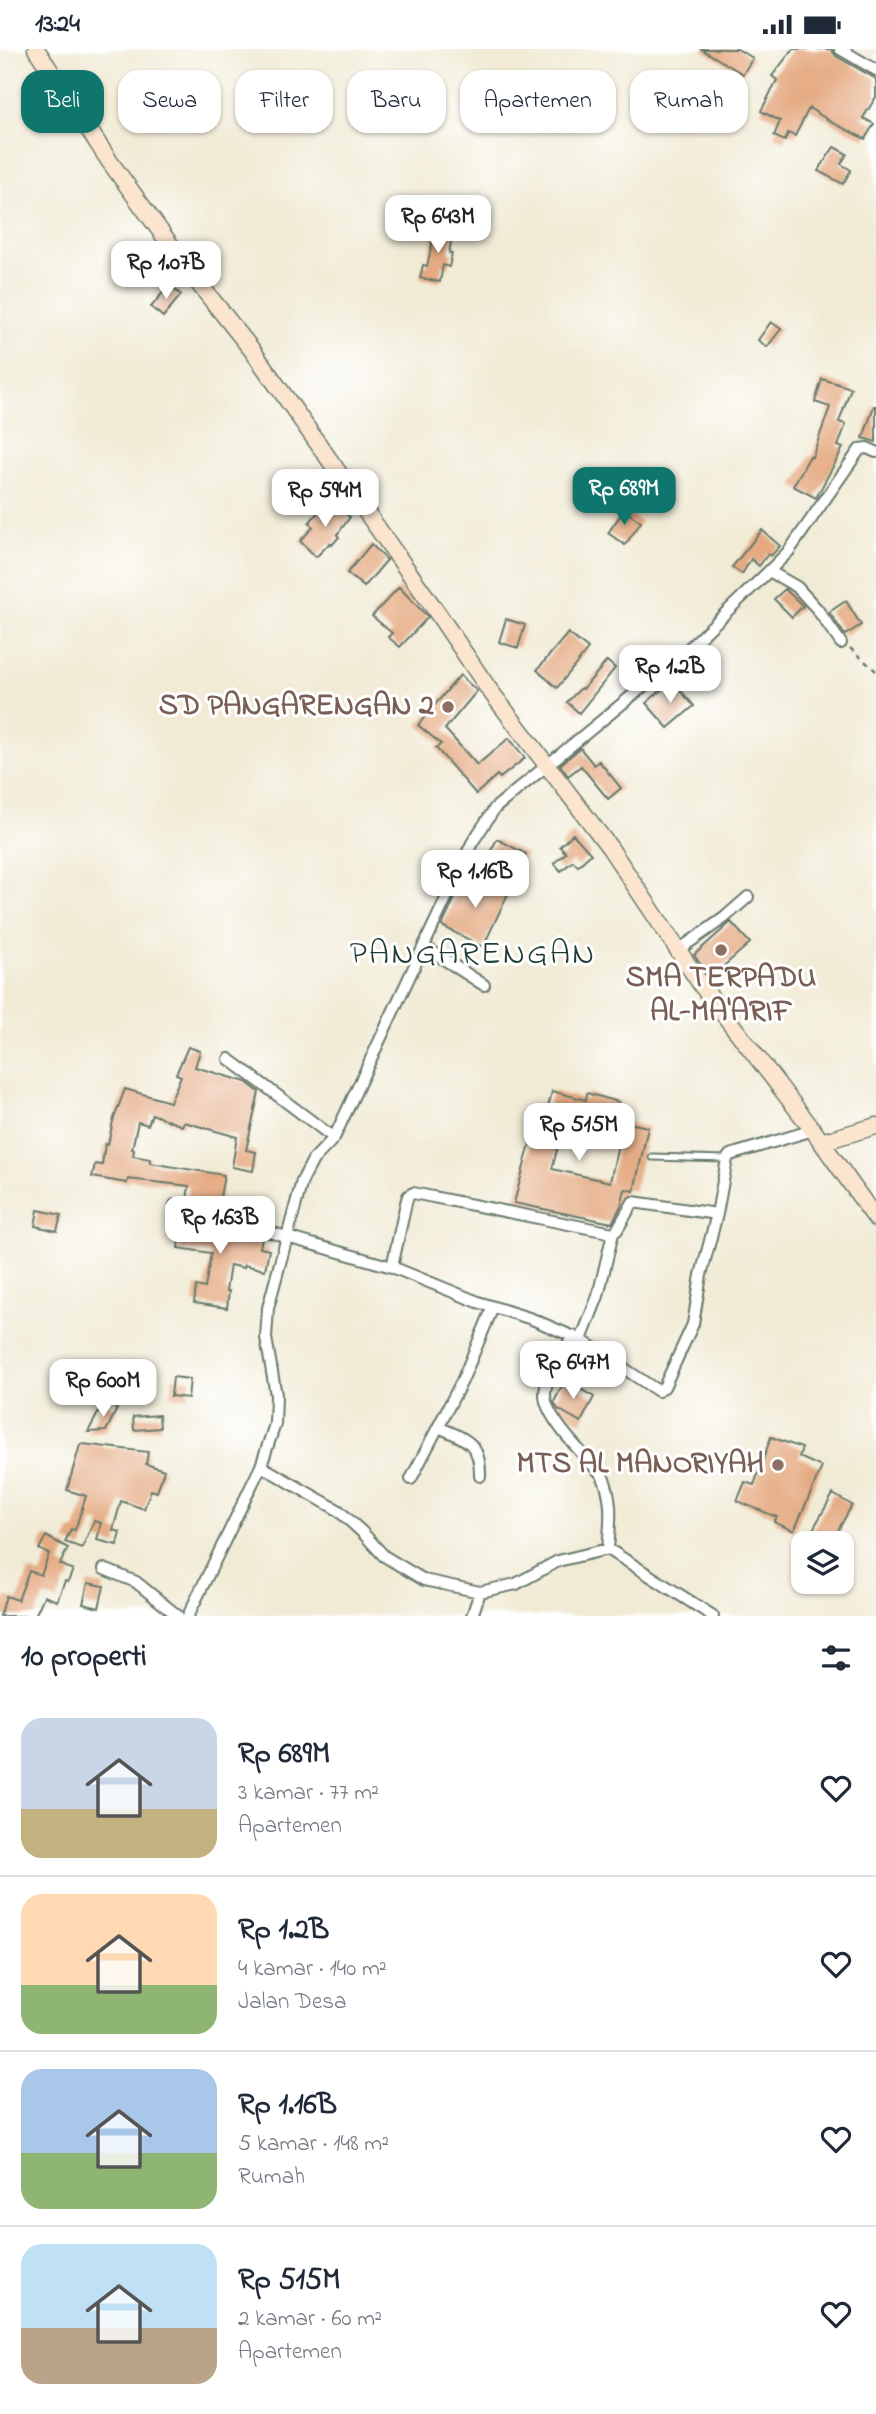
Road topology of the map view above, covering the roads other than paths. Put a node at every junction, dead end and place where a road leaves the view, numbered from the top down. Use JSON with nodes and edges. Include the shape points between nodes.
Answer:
{"nodes":[{"id":1,"x":36,"y":49,"type":"edge"},
{"id":2,"x":840,"y":49,"type":"edge"},
{"id":3,"x":876,"y":70,"type":"edge"},
{"id":4,"x":876,"y":452,"type":"edge"},
{"id":5,"x":769,"y":571,"type":"junction"},
{"id":6,"x":841,"y":643,"type":"road end"},
{"id":7,"x":547,"y":764,"type":"junction"},
{"id":8,"x":748,"y":897,"type":"dead end"},
{"id":9,"x":425,"y":947,"type":"junction"},
{"id":10,"x":677,"y":951,"type":"junction"},
{"id":11,"x":484,"y":985,"type":"dead end"},
{"id":12,"x":229,"y":1059,"type":"dead end"},
{"id":13,"x":876,"y":1126,"type":"edge"},
{"id":14,"x":817,"y":1136,"type":"junction"},
{"id":15,"x":334,"y":1138,"type":"junction"},
{"id":16,"x":652,"y":1157,"type":"dead end"},
{"id":17,"x":727,"y":1159,"type":"junction"},
{"id":18,"x":175,"y":1205,"type":"dead end"},
{"id":19,"x":717,"y":1214,"type":"junction"},
{"id":20,"x":876,"y":1219,"type":"edge"},
{"id":21,"x":613,"y":1233,"type":"junction"},
{"id":22,"x":286,"y":1236,"type":"junction"},
{"id":23,"x":392,"y":1267,"type":"junction"},
{"id":24,"x":493,"y":1307,"type":"junction"},
{"id":25,"x":577,"y":1338,"type":"junction"},
{"id":26,"x":438,"y":1427,"type":"junction"},
{"id":27,"x":261,"y":1467,"type":"junction"},
{"id":28,"x":480,"y":1476,"type":"dead end"},
{"id":29,"x":411,"y":1479,"type":"dead end"},
{"id":30,"x":608,"y":1549,"type":"junction"},
{"id":31,"x":104,"y":1569,"type":"dead end"},
{"id":32,"x":480,"y":1592,"type":"junction"},
{"id":33,"x":178,"y":1616,"type":"edge"},
{"id":34,"x":188,"y":1616,"type":"edge"},
{"id":35,"x":472,"y":1616,"type":"edge"},
{"id":36,"x":713,"y":1616,"type":"edge"}],
"edges":[{"from":1,"to":7,"type":"street","via":[[110,162],[252,350],[488,688]]},
{"from":2,"to":3,"type":"street"},
{"from":4,"to":5,"type":"street","via":[[860,449],[789,551]]},
{"from":5,"to":6,"type":"street","via":[[797,587]]},
{"from":5,"to":7,"type":"street","via":[[684,653]]},
{"from":7,"to":9,"type":"street","via":[[495,808],[483,825]]},
{"from":7,"to":10,"type":"street","via":[[610,848]]},
{"from":8,"to":10,"type":"street"},
{"from":9,"to":11,"type":"street"},
{"from":9,"to":15,"type":"street"},
{"from":10,"to":14,"type":"street"},
{"from":12,"to":15,"type":"street"},
{"from":13,"to":14,"type":"street"},
{"from":14,"to":17,"type":"street"},
{"from":14,"to":20,"type":"street"},
{"from":15,"to":22,"type":"street","via":[[313,1160],[302,1181]]},
{"from":16,"to":17,"type":"lane"},
{"from":17,"to":19,"type":"street"},
{"from":18,"to":22,"type":"street"},
{"from":19,"to":21,"type":"street","via":[[633,1202]]},
{"from":19,"to":25,"type":"street","via":[[693,1324],[664,1387],[655,1391]]},
{"from":21,"to":23,"type":"street","via":[[413,1193],[406,1203]]},
{"from":21,"to":25,"type":"street","via":[[598,1296]]},
{"from":22,"to":23,"type":"street"},
{"from":22,"to":27,"type":"street","via":[[268,1308],[266,1338],[276,1395],[275,1424]]},
{"from":23,"to":24,"type":"street"},
{"from":24,"to":25,"type":"street"},
{"from":24,"to":26,"type":"street"},
{"from":25,"to":30,"type":"street","via":[[544,1393],[553,1417],[608,1486]]},
{"from":26,"to":28,"type":"street","via":[[470,1442],[481,1462]]},
{"from":26,"to":29,"type":"street"},
{"from":27,"to":32,"type":"street","via":[[338,1510],[403,1569],[424,1580]]},
{"from":27,"to":34,"type":"street"},
{"from":30,"to":32,"type":"street","via":[[558,1561],[516,1584]]},
{"from":30,"to":36,"type":"street"},
{"from":31,"to":33,"type":"street","via":[[135,1582]]},
{"from":32,"to":35,"type":"street"}]}
